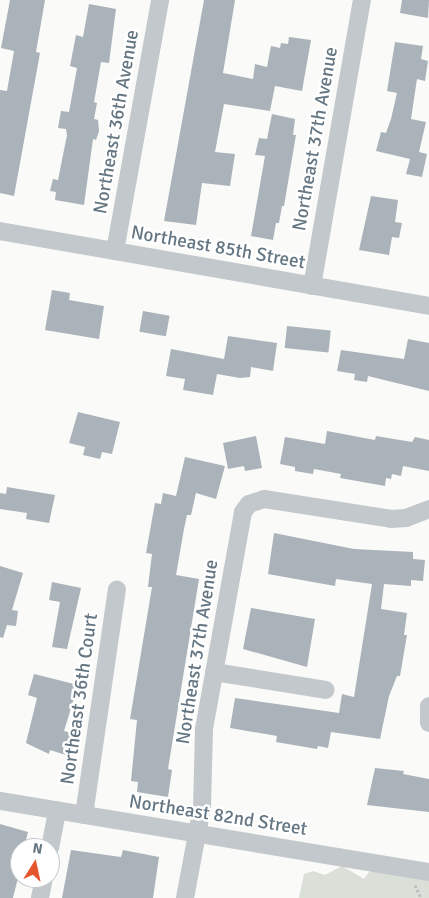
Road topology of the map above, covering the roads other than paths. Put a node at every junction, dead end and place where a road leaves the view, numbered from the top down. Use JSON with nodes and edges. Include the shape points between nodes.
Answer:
{"nodes":[{"id":1,"x":160,"y":0,"type":"edge"},
{"id":2,"x":362,"y":0,"type":"edge"},
{"id":3,"x":0,"y":230,"type":"edge"},
{"id":4,"x":116,"y":251,"type":"junction"},
{"id":5,"x":312,"y":286,"type":"junction"},
{"id":6,"x":429,"y":306,"type":"edge"},
{"id":7,"x":429,"y":509,"type":"edge"},
{"id":8,"x":117,"y":588,"type":"dead end"},
{"id":9,"x":214,"y":672,"type":"junction"},
{"id":10,"x":326,"y":690,"type":"dead end"},
{"id":11,"x":429,"y":706,"type":"edge"},
{"id":12,"x":429,"y":723,"type":"edge"},
{"id":13,"x":0,"y":801,"type":"edge"},
{"id":14,"x":57,"y":811,"type":"junction"},
{"id":15,"x":84,"y":815,"type":"junction"},
{"id":16,"x":198,"y":835,"type":"junction"},
{"id":17,"x":52,"y":838,"type":"edge"},
{"id":18,"x":429,"y":872,"type":"edge"},
{"id":19,"x":185,"y":898,"type":"edge"}],
"edges":[{"from":1,"to":4,"type":"street","name":"Northeast 36th Avenue"},
{"from":2,"to":5,"type":"street","name":"Northeast 37th Avenue"},
{"from":3,"to":4,"type":"street","name":"Northeast 85th Street"},
{"from":4,"to":5,"type":"street","name":"Northeast 85th Street"},
{"from":5,"to":6,"type":"street","name":"Northeast 85th Street"},
{"from":7,"to":9,"type":"street","name":"Northeast 37th Avenue","via":[[406,518],[391,519],[270,499],[249,504],[240,522]]},
{"from":8,"to":15,"type":"street","name":"Northeast 36th Court"},
{"from":9,"to":10,"type":"street"},
{"from":9,"to":16,"type":"street","name":"Northeast 37th Avenue","via":[[203,736],[205,780]]},
{"from":11,"to":12,"type":"street"},
{"from":13,"to":14,"type":"street","name":"Northeast 82nd Street"},
{"from":14,"to":15,"type":"street","name":"Northeast 82nd Street"},
{"from":14,"to":17,"type":"street","name":"Northeast 36th Court"},
{"from":15,"to":16,"type":"street","name":"Northeast 82nd Street"},
{"from":16,"to":18,"type":"street","name":"Northeast 82nd Street"},
{"from":16,"to":19,"type":"street","name":"Northeast 37th Avenue"}]}
